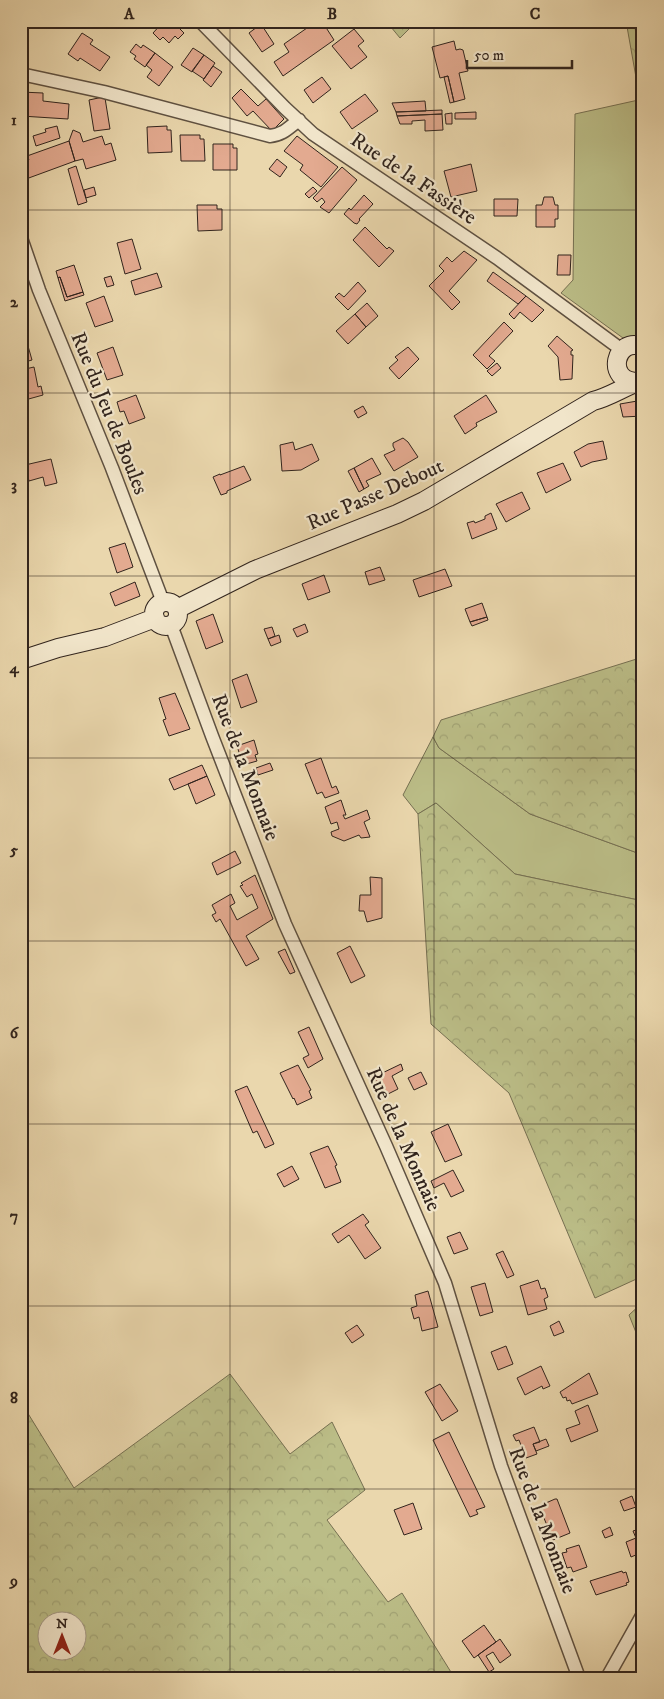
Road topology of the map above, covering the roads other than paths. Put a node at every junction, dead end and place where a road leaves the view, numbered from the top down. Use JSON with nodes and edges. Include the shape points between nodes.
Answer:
{"nodes":[{"id":1,"x":200,"y":21,"type":"edge"},
{"id":2,"x":21,"y":74,"type":"edge"},
{"id":3,"x":299,"y":120,"type":"junction"},
{"id":4,"x":21,"y":238,"type":"edge"},
{"id":5,"x":643,"y":347,"type":"edge"},
{"id":6,"x":619,"y":358,"type":"junction"},
{"id":7,"x":640,"y":381,"type":"edge"},
{"id":8,"x":593,"y":401,"type":"junction"},
{"id":9,"x":167,"y":613,"type":"junction"},
{"id":10,"x":21,"y":660,"type":"edge"},
{"id":11,"x":643,"y":1614,"type":"edge"},
{"id":12,"x":579,"y":1678,"type":"edge"},
{"id":13,"x":607,"y":1678,"type":"edge"}],
"edges":[{"from":1,"to":3,"type":"street","name":"Rue de la Fassière"},
{"from":2,"to":3,"type":"street","via":[[104,92],[270,136],[285,132]]},
{"from":3,"to":6,"type":"street","name":"Rue de la Fassière","via":[[331,147],[473,241]]},
{"from":4,"to":9,"type":"street","name":"Rue du Jeu de Boules"},
{"from":5,"to":6,"type":"main road","via":[[633,345]]},
{"from":6,"to":7,"type":"main road","via":[[618,372],[626,380]]},
{"from":6,"to":8,"type":"main road","via":[[605,388]]},
{"from":7,"to":8,"type":"main road","name":"Rue Passe Debout"},
{"from":8,"to":9,"type":"main road","name":"Rue Passe Debout","via":[[424,501],[255,570]]},
{"from":9,"to":10,"type":"main road","name":"Rue Passe Debout","via":[[105,637]]},
{"from":9,"to":12,"type":"street","name":"Rue de la Monnaie","via":[[285,924],[445,1283],[498,1458]]},
{"from":11,"to":13,"type":"street"}]}
